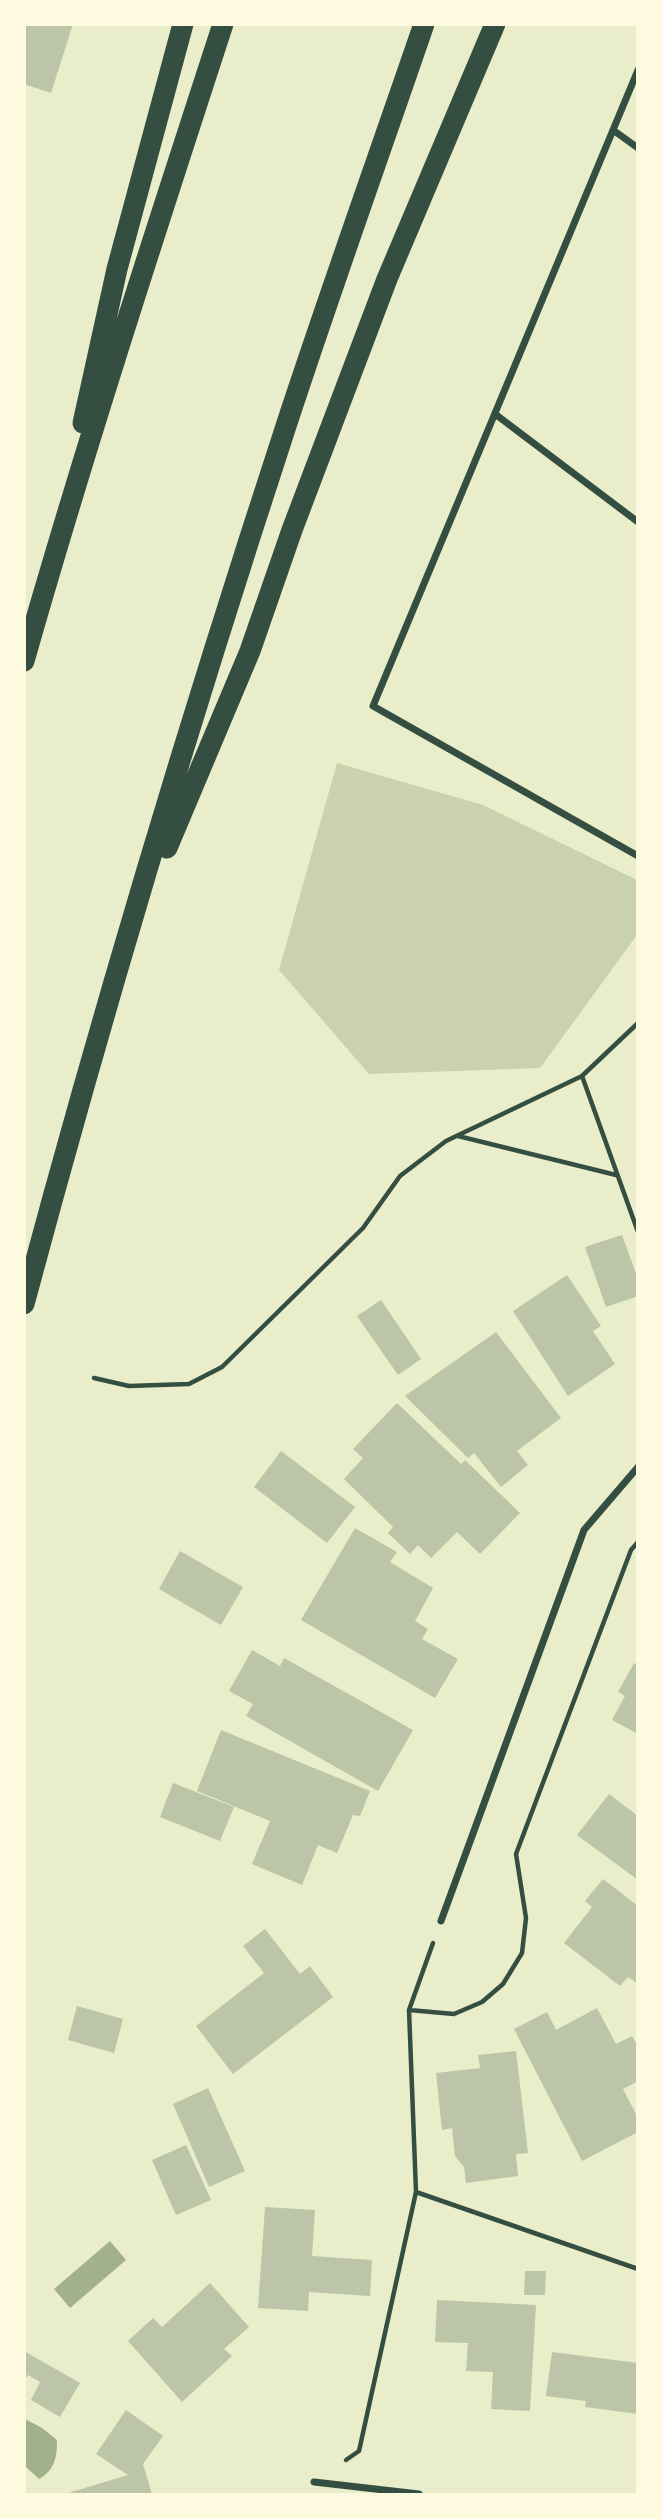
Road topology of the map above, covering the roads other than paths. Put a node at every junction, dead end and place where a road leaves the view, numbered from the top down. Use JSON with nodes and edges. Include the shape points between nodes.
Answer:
{"nodes":[{"id":1,"x":183,"y":24,"type":"edge"},
{"id":2,"x":223,"y":24,"type":"edge"},
{"id":3,"x":424,"y":24,"type":"edge"},
{"id":4,"x":495,"y":24,"type":"edge"},
{"id":5,"x":638,"y":70,"type":"edge"},
{"id":6,"x":612,"y":130,"type":"junction"},
{"id":7,"x":638,"y":148,"type":"edge"},
{"id":8,"x":495,"y":414,"type":"junction"},
{"id":9,"x":638,"y":522,"type":"edge"},
{"id":10,"x":52,"y":566,"type":"junction"},
{"id":11,"x":24,"y":661,"type":"edge"},
{"id":12,"x":638,"y":856,"type":"edge"},
{"id":13,"x":120,"y":959,"type":"junction"},
{"id":14,"x":24,"y":1304,"type":"edge"},
{"id":15,"x":638,"y":1467,"type":"edge"},
{"id":16,"x":441,"y":1921,"type":"road end"},
{"id":17,"x":314,"y":2482,"type":"road end"},
{"id":18,"x":419,"y":2494,"type":"edge"}],
"edges":[{"from":1,"to":10,"type":"highway","via":[[117,269]]},
{"from":2,"to":10,"type":"highway"},
{"from":3,"to":13,"type":"highway","via":[[286,426]]},
{"from":4,"to":13,"type":"highway","via":[[387,279],[250,651]]},
{"from":5,"to":6,"type":"street"},
{"from":6,"to":7,"type":"street"},
{"from":6,"to":8,"type":"street"},
{"from":8,"to":9,"type":"street"},
{"from":8,"to":12,"type":"street","via":[[373,706]]},
{"from":10,"to":11,"type":"highway"},
{"from":13,"to":14,"type":"highway"},
{"from":15,"to":16,"type":"street","via":[[584,1530]]},
{"from":17,"to":18,"type":"street"}]}
